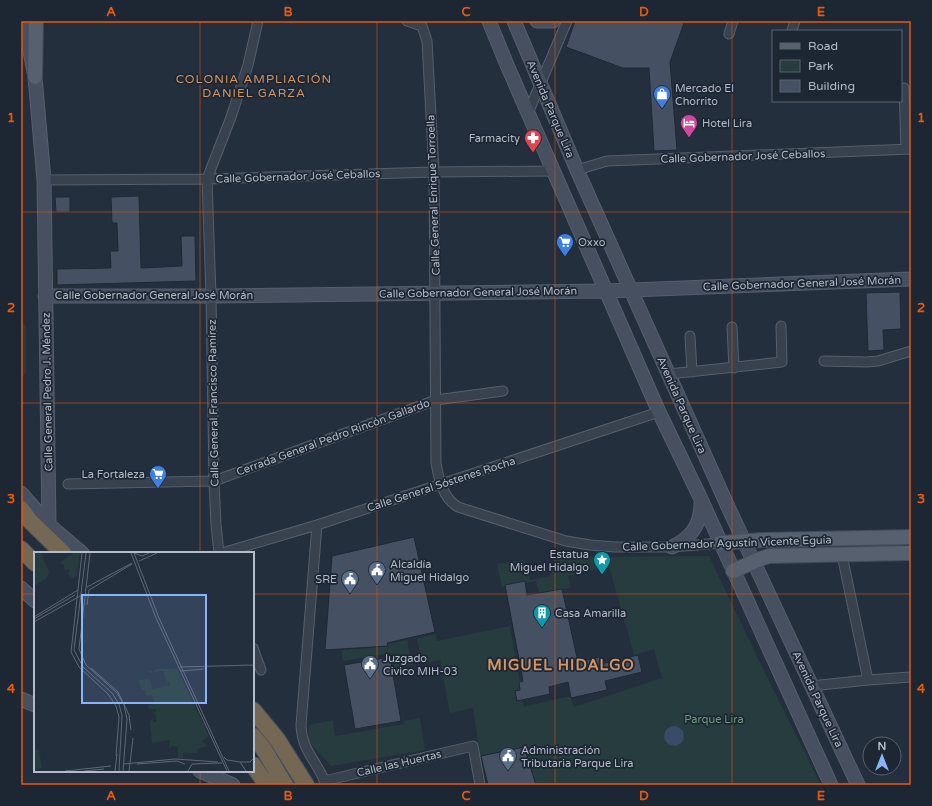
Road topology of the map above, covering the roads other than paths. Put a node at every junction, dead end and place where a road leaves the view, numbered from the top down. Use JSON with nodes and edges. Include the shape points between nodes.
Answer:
{"nodes":[{"id":1,"x":23,"y":21,"type":"edge"},
{"id":2,"x":36,"y":21,"type":"edge"},
{"id":3,"x":258,"y":21,"type":"edge"},
{"id":4,"x":407,"y":21,"type":"edge"},
{"id":5,"x":489,"y":21,"type":"edge"},
{"id":6,"x":514,"y":21,"type":"edge"},
{"id":7,"x":537,"y":21,"type":"edge"},
{"id":8,"x":554,"y":21,"type":"edge"},
{"id":9,"x":567,"y":21,"type":"edge"},
{"id":10,"x":734,"y":21,"type":"edge"},
{"id":11,"x":795,"y":21,"type":"edge"},
{"id":12,"x":792,"y":30,"type":"edge"},
{"id":13,"x":21,"y":34,"type":"edge"},
{"id":14,"x":729,"y":34,"type":"dead end"},
{"id":15,"x":35,"y":77,"type":"junction"},
{"id":16,"x":540,"y":85,"type":"junction"},
{"id":17,"x":904,"y":88,"type":"dead end"},
{"id":18,"x":528,"y":113,"type":"junction"},
{"id":19,"x":908,"y":149,"type":"edge"},
{"id":20,"x":577,"y":170,"type":"junction"},
{"id":21,"x":553,"y":171,"type":"junction"},
{"id":22,"x":434,"y":172,"type":"junction"},
{"id":23,"x":207,"y":179,"type":"junction"},
{"id":24,"x":44,"y":180,"type":"junction"},
{"id":25,"x":911,"y":279,"type":"edge"},
{"id":26,"x":632,"y":290,"type":"junction"},
{"id":27,"x":606,"y":291,"type":"junction"},
{"id":28,"x":436,"y":292,"type":"junction"},
{"id":29,"x":45,"y":296,"type":"junction"},
{"id":30,"x":211,"y":296,"type":"junction"},
{"id":31,"x":780,"y":326,"type":"dead end"},
{"id":32,"x":732,"y":327,"type":"dead end"},
{"id":33,"x":690,"y":336,"type":"dead end"},
{"id":34,"x":911,"y":352,"type":"edge"},
{"id":35,"x":824,"y":361,"type":"dead end"},
{"id":36,"x":734,"y":368,"type":"junction"},
{"id":37,"x":692,"y":372,"type":"junction"},
{"id":38,"x":668,"y":374,"type":"junction"},
{"id":39,"x":504,"y":391,"type":"dead end"},
{"id":40,"x":436,"y":400,"type":"junction"},
{"id":41,"x":659,"y":412,"type":"junction"},
{"id":42,"x":214,"y":481,"type":"junction"},
{"id":43,"x":68,"y":484,"type":"dead end"},
{"id":44,"x":442,"y":484,"type":"junction"},
{"id":45,"x":21,"y":493,"type":"edge"},
{"id":46,"x":700,"y":497,"type":"junction"},
{"id":47,"x":21,"y":509,"type":"edge"},
{"id":48,"x":21,"y":519,"type":"edge"},
{"id":49,"x":49,"y":525,"type":"junction"},
{"id":50,"x":317,"y":525,"type":"junction"},
{"id":51,"x":911,"y":537,"type":"edge"},
{"id":52,"x":744,"y":541,"type":"junction"},
{"id":53,"x":720,"y":543,"type":"junction"},
{"id":54,"x":672,"y":547,"type":"junction"},
{"id":55,"x":21,"y":549,"type":"edge"},
{"id":56,"x":51,"y":552,"type":"edge"},
{"id":57,"x":62,"y":552,"type":"edge"},
{"id":58,"x":81,"y":552,"type":"edge"},
{"id":59,"x":219,"y":552,"type":"edge"},
{"id":60,"x":225,"y":552,"type":"edge"},
{"id":61,"x":911,"y":553,"type":"edge"},
{"id":62,"x":21,"y":554,"type":"edge"},
{"id":63,"x":842,"y":554,"type":"junction"},
{"id":64,"x":34,"y":562,"type":"edge"},
{"id":65,"x":753,"y":562,"type":"junction"},
{"id":66,"x":34,"y":567,"type":"edge"},
{"id":67,"x":733,"y":571,"type":"junction"},
{"id":68,"x":21,"y":588,"type":"edge"},
{"id":69,"x":34,"y":600,"type":"edge"},
{"id":70,"x":254,"y":651,"type":"edge"},
{"id":71,"x":261,"y":670,"type":"dead end"},
{"id":72,"x":911,"y":677,"type":"edge"},
{"id":73,"x":868,"y":680,"type":"junction"},
{"id":74,"x":811,"y":686,"type":"junction"},
{"id":75,"x":21,"y":699,"type":"edge"},
{"id":76,"x":34,"y":705,"type":"edge"},
{"id":77,"x":254,"y":705,"type":"edge"},
{"id":78,"x":254,"y":711,"type":"edge"},
{"id":79,"x":254,"y":724,"type":"edge"},
{"id":80,"x":254,"y":737,"type":"edge"},
{"id":81,"x":254,"y":766,"type":"edge"},
{"id":82,"x":202,"y":772,"type":"edge"},
{"id":83,"x":222,"y":772,"type":"edge"},
{"id":84,"x":254,"y":772,"type":"edge"},
{"id":85,"x":321,"y":784,"type":"edge"},
{"id":86,"x":233,"y":785,"type":"edge"},
{"id":87,"x":263,"y":785,"type":"edge"},
{"id":88,"x":267,"y":785,"type":"edge"},
{"id":89,"x":285,"y":785,"type":"edge"},
{"id":90,"x":299,"y":785,"type":"edge"},
{"id":91,"x":306,"y":785,"type":"edge"},
{"id":92,"x":480,"y":785,"type":"edge"},
{"id":93,"x":832,"y":785,"type":"edge"},
{"id":94,"x":858,"y":785,"type":"edge"}],
"edges":[{"from":1,"to":13,"type":"main road"},
{"from":1,"to":15,"type":"main road","name":"Calle General Pedro J. Méndez"},
{"from":2,"to":15,"type":"main road"},
{"from":3,"to":23,"type":"street","name":"Calle General Francisco Ramírez","via":[[248,65]]},
{"from":4,"to":22,"type":"street","name":"Calle General Enrique Torroella","via":[[422,26],[427,42]]},
{"from":5,"to":18,"type":"main road","name":"Avenida Parque Lira"},
{"from":6,"to":16,"type":"main road","name":"Avenida Parque Lira"},
{"from":7,"to":8,"type":"main road"},
{"from":9,"to":16,"type":"street"},
{"from":10,"to":14,"type":"street"},
{"from":11,"to":12,"type":"street"},
{"from":15,"to":24,"type":"main road","name":"Calle General Pedro J. Méndez"},
{"from":16,"to":18,"type":"street"},
{"from":16,"to":20,"type":"main road","name":"Avenida Parque Lira"},
{"from":17,"to":19,"type":"street"},
{"from":18,"to":21,"type":"main road","name":"Avenida Parque Lira"},
{"from":19,"to":20,"type":"street","name":"Calle Gobernador José Ceballos","via":[[607,161]]},
{"from":20,"to":26,"type":"main road","name":"Avenida Parque Lira"},
{"from":21,"to":22,"type":"street","name":"Calle Gobernador José Ceballos"},
{"from":21,"to":27,"type":"main road","name":"Avenida Parque Lira"},
{"from":22,"to":23,"type":"street","name":"Calle Gobernador José Ceballos"},
{"from":22,"to":28,"type":"street","name":"Calle General Enrique Torroella"},
{"from":23,"to":24,"type":"street","name":"Calle Gobernador José Ceballos"},
{"from":23,"to":30,"type":"street","name":"Calle General Francisco Ramírez"},
{"from":24,"to":29,"type":"main road","name":"Calle General Pedro J. Méndez"},
{"from":25,"to":26,"type":"main road","name":"Calle Gobernador General José Morán"},
{"from":26,"to":27,"type":"main road","name":"Calle Gobernador General José Morán"},
{"from":26,"to":38,"type":"main road","name":"Avenida Parque Lira"},
{"from":27,"to":28,"type":"main road","name":"Calle Gobernador General José Morán"},
{"from":27,"to":41,"type":"main road","name":"Avenida Parque Lira"},
{"from":28,"to":30,"type":"main road","name":"Calle Gobernador General José Morán"},
{"from":28,"to":40,"type":"street","name":"Calle General Enrique Torroella"},
{"from":29,"to":30,"type":"main road","name":"Calle Gobernador General José Morán"},
{"from":29,"to":49,"type":"main road","name":"Calle General Pedro J. Méndez"},
{"from":30,"to":42,"type":"street","name":"Calle General Francisco Ramírez"},
{"from":31,"to":36,"type":"street","via":[[782,362]]},
{"from":32,"to":36,"type":"street"},
{"from":33,"to":37,"type":"street"},
{"from":34,"to":35,"type":"street","via":[[878,361]]},
{"from":36,"to":37,"type":"street"},
{"from":37,"to":38,"type":"street"},
{"from":38,"to":52,"type":"main road","name":"Avenida Parque Lira"},
{"from":39,"to":40,"type":"street","name":"Cerrada General Pedro Rincón Gallardo"},
{"from":40,"to":42,"type":"street","name":"Cerrada General Pedro Rincón Gallardo"},
{"from":40,"to":44,"type":"street","name":"Calle General Enrique Torroella","via":[[436,463]]},
{"from":41,"to":44,"type":"street","name":"Calle General Sóstenes Rocha"},
{"from":41,"to":46,"type":"main road","name":"Avenida Parque Lira"},
{"from":42,"to":43,"type":"street","name":"Cerrada General Pedro Rincón Gallardo"},
{"from":42,"to":59,"type":"street","name":"Calle General Francisco Ramírez"},
{"from":44,"to":50,"type":"street","name":"Calle General Sóstenes Rocha"},
{"from":44,"to":54,"type":"street","name":"Calle Gobernador Agustín Vicente Eguía","via":[[448,500],[458,507],[566,541],[615,547]]},
{"from":45,"to":49,"type":"main road"},
{"from":46,"to":53,"type":"main road","name":"Avenida Parque Lira"},
{"from":46,"to":54,"type":"main road","via":[[701,512],[696,527],[686,539]]},
{"from":47,"to":57,"type":"highway"},
{"from":48,"to":56,"type":"highway"},
{"from":49,"to":58,"type":"main road"},
{"from":50,"to":60,"type":"street","name":"Calle General Sóstenes Rocha"},
{"from":50,"to":85,"type":"street","via":[[301,730],[304,746]]},
{"from":51,"to":52,"type":"main road","name":"Calle Gobernador Agustín Vicente Eguía"},
{"from":52,"to":53,"type":"main road","name":"Calle Gobernador Agustín Vicente Eguía"},
{"from":52,"to":65,"type":"main road","name":"Avenida Parque Lira"},
{"from":53,"to":54,"type":"street","name":"Calle Gobernador Agustín Vicente Eguía"},
{"from":53,"to":67,"type":"main road","name":"Avenida Parque Lira"},
{"from":55,"to":64,"type":"highway"},
{"from":61,"to":63,"type":"main road","name":"Calle Gobernador Agustín Vicente Eguía"},
{"from":62,"to":66,"type":"highway"},
{"from":63,"to":65,"type":"main road","name":"Calle Gobernador Agustín Vicente Eguía","via":[[769,556]]},
{"from":63,"to":73,"type":"street"},
{"from":65,"to":67,"type":"main road","name":"Calle Gobernador Agustín Vicente Eguía"},
{"from":65,"to":74,"type":"main road","name":"Avenida Parque Lira"},
{"from":67,"to":93,"type":"main road","name":"Avenida Parque Lira"},
{"from":68,"to":69,"type":"main road"},
{"from":70,"to":71,"type":"street"},
{"from":72,"to":73,"type":"street"},
{"from":73,"to":74,"type":"street"},
{"from":74,"to":94,"type":"main road","name":"Avenida Parque Lira"},
{"from":75,"to":76,"type":"main road"},
{"from":77,"to":85,"type":"main road"},
{"from":78,"to":91,"type":"highway","via":[[277,739]]},
{"from":79,"to":90,"type":"highway","via":[[265,735]]},
{"from":80,"to":89,"type":"highway"},
{"from":81,"to":88,"type":"highway"},
{"from":82,"to":86,"type":"main road"},
{"from":83,"to":86,"type":"main road"},
{"from":84,"to":87,"type":"highway"},
{"from":85,"to":92,"type":"street","name":"Calle las Huertas","via":[[473,746]]}]}
